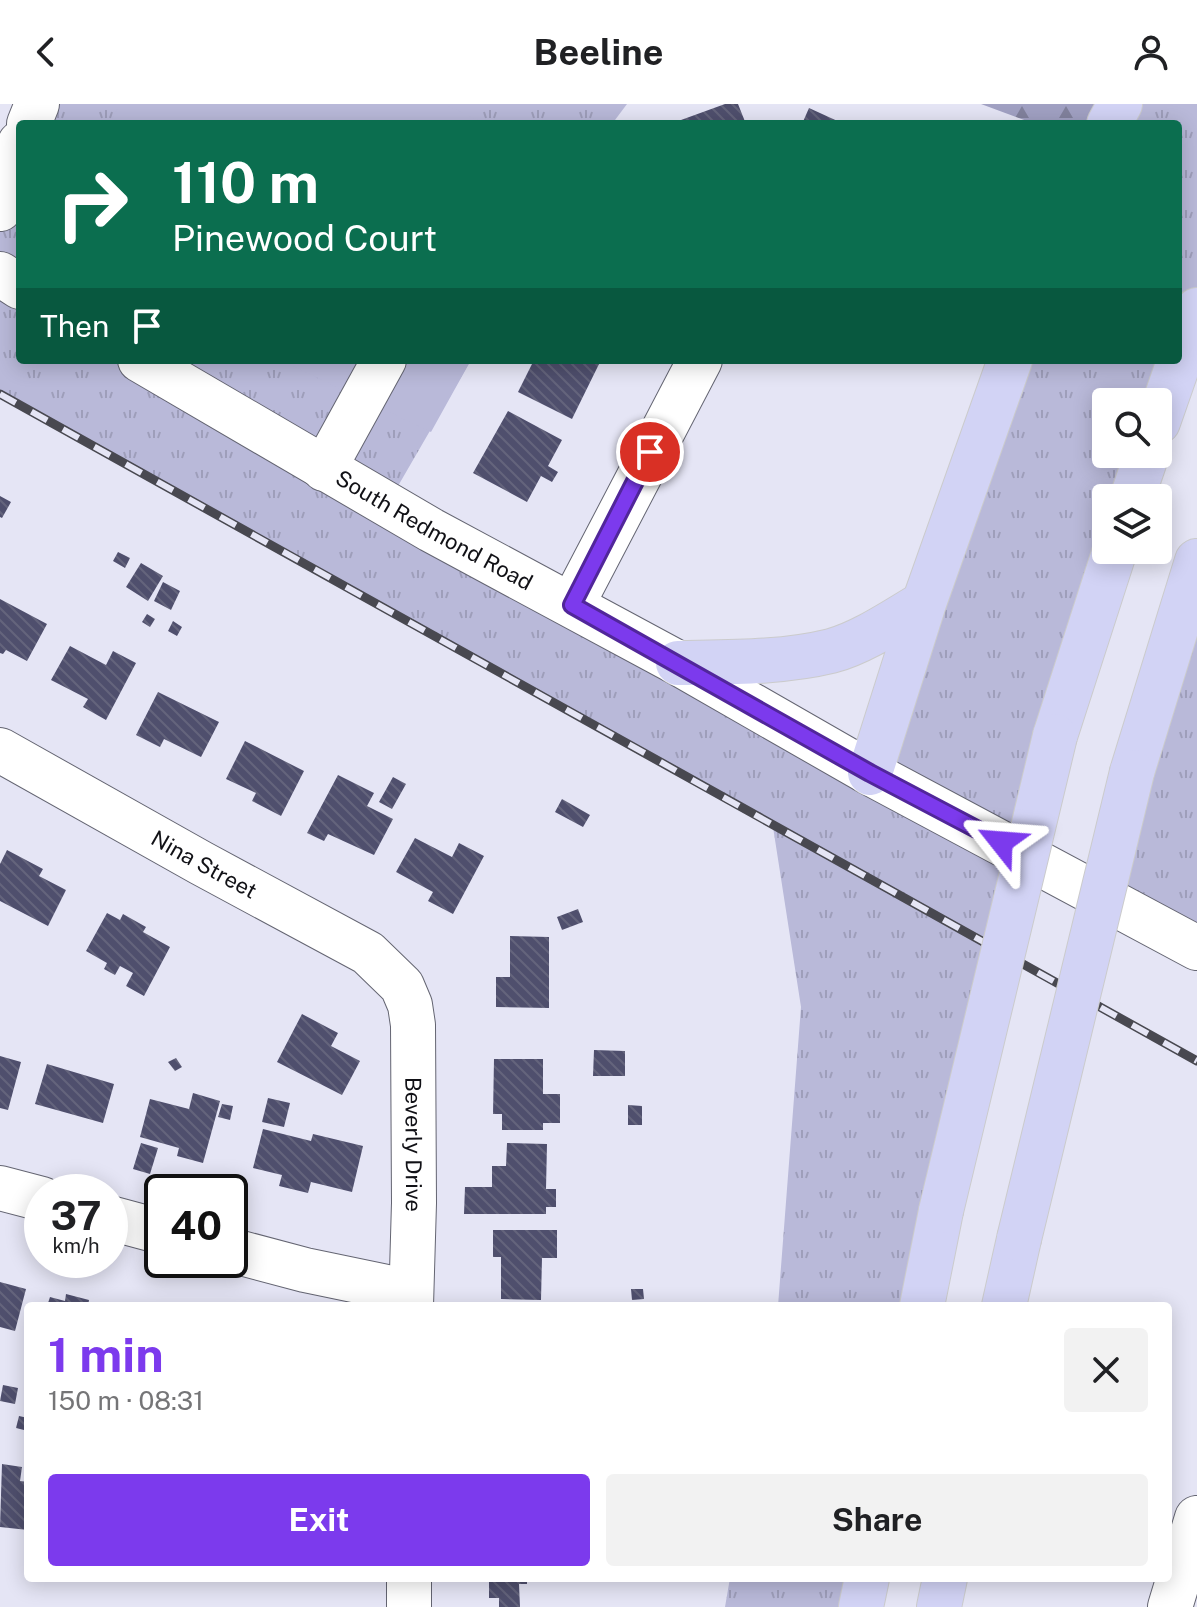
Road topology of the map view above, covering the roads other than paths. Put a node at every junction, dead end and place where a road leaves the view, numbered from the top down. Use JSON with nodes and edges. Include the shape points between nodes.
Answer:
{"nodes":[{"id":1,"x":16,"y":156,"type":"edge"},
{"id":2,"x":0,"y":209,"type":"edge"},
{"id":3,"x":1197,"y":310,"type":"edge"},
{"id":4,"x":1182,"y":353,"type":"edge"},
{"id":5,"x":147,"y":364,"type":"edge"},
{"id":6,"x":382,"y":364,"type":"edge"},
{"id":7,"x":698,"y":364,"type":"edge"},
{"id":8,"x":1009,"y":364,"type":"edge"},
{"id":9,"x":1178,"y":364,"type":"edge"},
{"id":10,"x":1170,"y":388,"type":"edge"},
{"id":11,"x":324,"y":469,"type":"junction"},
{"id":12,"x":1197,"y":561,"type":"edge"},
{"id":13,"x":1110,"y":564,"type":"edge"},
{"id":14,"x":924,"y":603,"type":"junction"},
{"id":15,"x":572,"y":605,"type":"junction"},
{"id":16,"x":678,"y":663,"type":"junction"},
{"id":17,"x":0,"y":750,"type":"edge"},
{"id":18,"x":870,"y":773,"type":"junction"},
{"id":19,"x":1197,"y":948,"type":"edge"},
{"id":20,"x":402,"y":986,"type":"joint"},
{"id":21,"x":0,"y":1188,"type":"edge"},
{"id":22,"x":24,"y":1194,"type":"edge"},
{"id":23,"x":248,"y":1255,"type":"edge"},
{"id":24,"x":411,"y":1299,"type":"edge"},
{"id":25,"x":923,"y":1302,"type":"edge"},
{"id":26,"x":1005,"y":1302,"type":"edge"},
{"id":27,"x":1197,"y":1518,"type":"edge"},
{"id":28,"x":409,"y":1582,"type":"edge"},
{"id":29,"x":866,"y":1582,"type":"edge"},
{"id":30,"x":944,"y":1582,"type":"edge"},
{"id":31,"x":409,"y":1607,"type":"edge"},
{"id":32,"x":861,"y":1607,"type":"edge"},
{"id":33,"x":939,"y":1607,"type":"edge"},
{"id":34,"x":1170,"y":1607,"type":"edge"}],
"edges":[{"from":1,"to":2,"type":"street"},
{"from":3,"to":4,"type":"highway"},
{"from":5,"to":11,"type":"street","name":"South Redmond Road"},
{"from":6,"to":11,"type":"street"},
{"from":7,"to":15,"type":"street"},
{"from":8,"to":14,"type":"highway"},
{"from":9,"to":10,"type":"highway"},
{"from":11,"to":15,"type":"street","name":"South Redmond Road"},
{"from":12,"to":26,"type":"highway","bridge":true,"via":[[1132,772]]},
{"from":13,"to":25,"type":"highway","bridge":true,"via":[[1055,736]]},
{"from":14,"to":16,"type":"highway","via":[[833,650],[758,662]]},
{"from":14,"to":18,"type":"highway"},
{"from":15,"to":16,"type":"street","name":"South Redmond Road"},
{"from":16,"to":18,"type":"street","name":"South Redmond Road"},
{"from":17,"to":20,"type":"street","name":"Nina Street","via":[[368,953]]},
{"from":18,"to":19,"type":"street","name":"South Redmond Road"},
{"from":20,"to":24,"type":"street","name":"Beverly Drive","via":[[413,1025]]},
{"from":21,"to":22,"type":"street"},
{"from":23,"to":24,"type":"street"},
{"from":27,"to":34,"type":"street"},
{"from":28,"to":31,"type":"street"},
{"from":29,"to":32,"type":"highway"},
{"from":30,"to":33,"type":"highway"}]}
